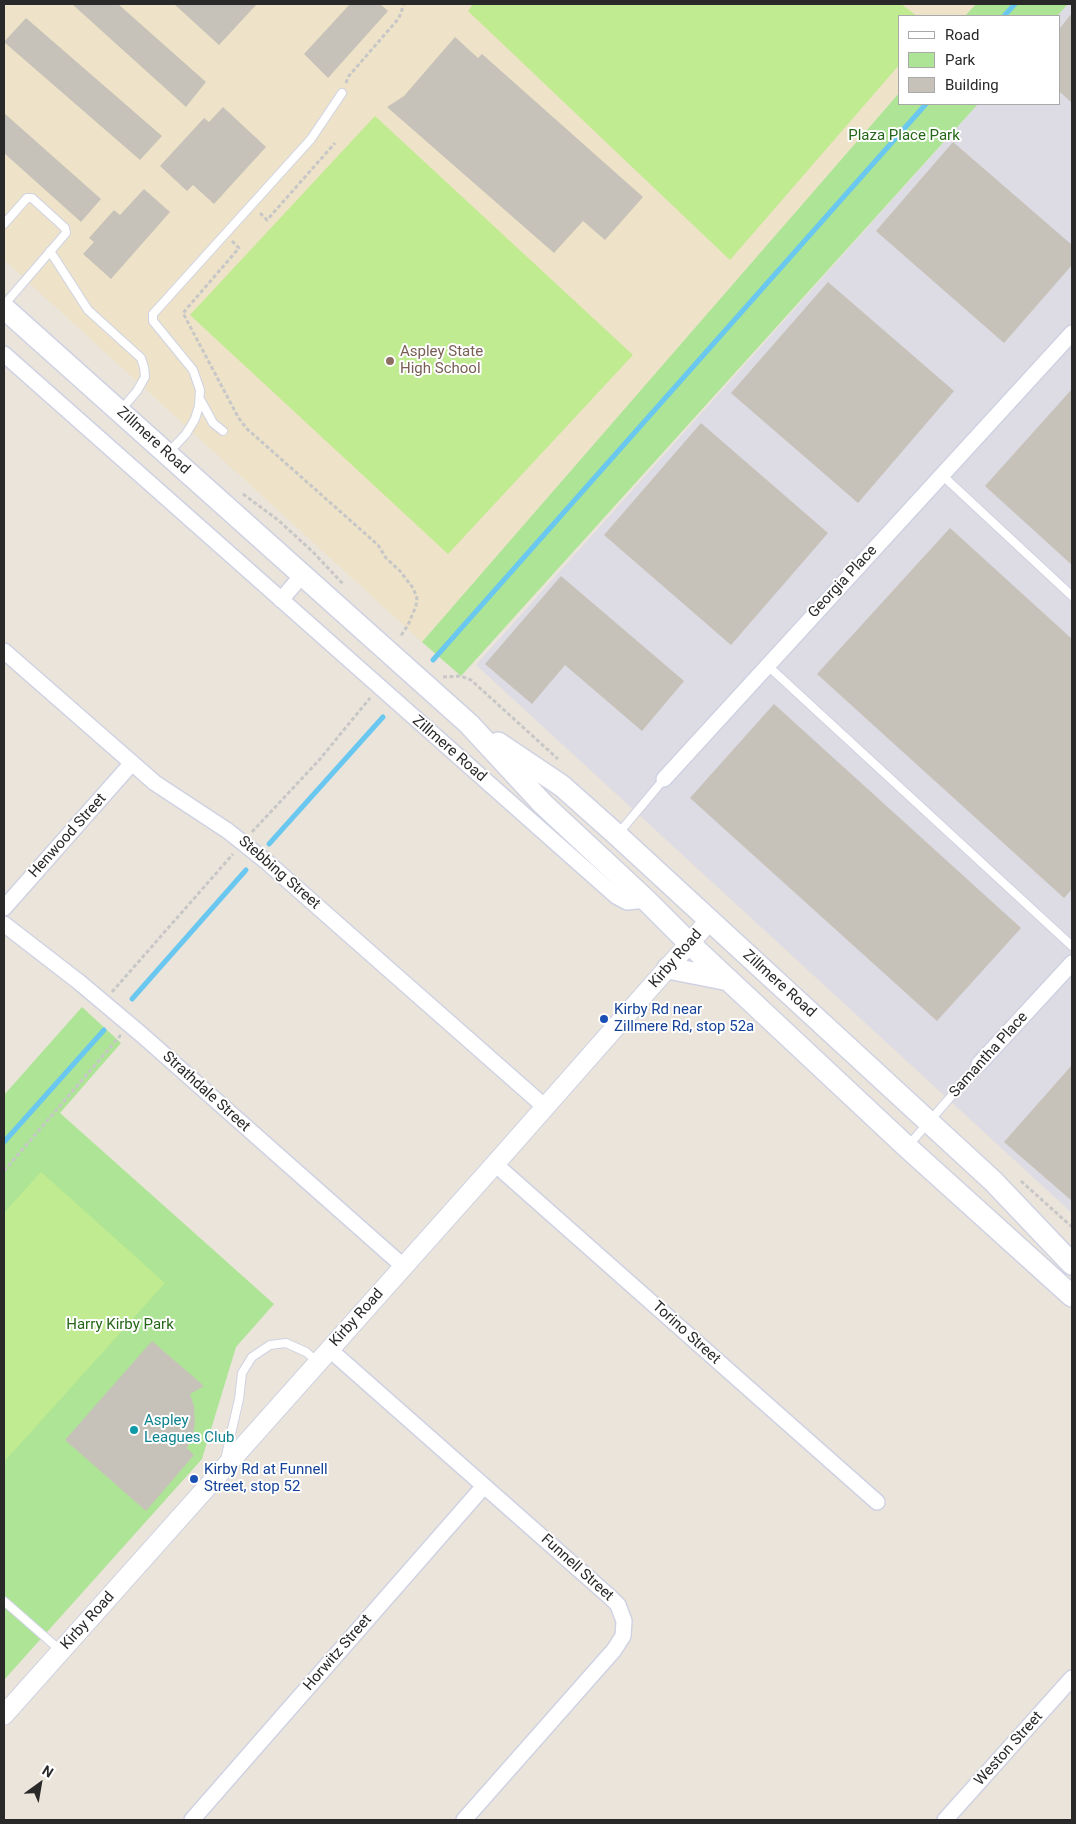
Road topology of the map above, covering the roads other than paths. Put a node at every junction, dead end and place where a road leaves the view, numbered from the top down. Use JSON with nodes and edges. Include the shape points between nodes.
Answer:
{"nodes":[{"id":1,"x":342,"y":93,"type":"road end"},
{"id":2,"x":4,"y":224,"type":"edge"},
{"id":3,"x":50,"y":251,"type":"junction"},
{"id":4,"x":4,"y":307,"type":"edge"},
{"id":5,"x":1072,"y":333,"type":"edge"},
{"id":6,"x":4,"y":354,"type":"edge"},
{"id":7,"x":200,"y":399,"type":"junction"},
{"id":8,"x":119,"y":411,"type":"junction"},
{"id":9,"x":223,"y":431,"type":"dead end"},
{"id":10,"x":167,"y":454,"type":"junction"},
{"id":11,"x":942,"y":475,"type":"junction"},
{"id":12,"x":303,"y":574,"type":"junction"},
{"id":13,"x":1072,"y":596,"type":"edge"},
{"id":14,"x":281,"y":600,"type":"junction"},
{"id":15,"x":4,"y":651,"type":"edge"},
{"id":16,"x":767,"y":665,"type":"junction"},
{"id":17,"x":469,"y":724,"type":"junction"},
{"id":18,"x":132,"y":763,"type":"junction"},
{"id":19,"x":664,"y":779,"type":"joint"},
{"id":20,"x":617,"y":835,"type":"junction"},
{"id":21,"x":646,"y":900,"type":"junction"},
{"id":22,"x":4,"y":908,"type":"edge"},
{"id":23,"x":709,"y":921,"type":"junction"},
{"id":24,"x":4,"y":924,"type":"edge"},
{"id":25,"x":690,"y":944,"type":"junction"},
{"id":26,"x":1072,"y":946,"type":"edge"},
{"id":27,"x":1072,"y":963,"type":"edge"},
{"id":28,"x":668,"y":968,"type":"junction"},
{"id":29,"x":730,"y":980,"type":"junction"},
{"id":30,"x":979,"y":1064,"type":"joint"},
{"id":31,"x":545,"y":1107,"type":"junction"},
{"id":32,"x":929,"y":1122,"type":"junction"},
{"id":33,"x":907,"y":1147,"type":"junction"},
{"id":34,"x":496,"y":1164,"type":"junction"},
{"id":35,"x":1072,"y":1264,"type":"edge"},
{"id":36,"x":403,"y":1266,"type":"junction"},
{"id":37,"x":1072,"y":1296,"type":"edge"},
{"id":38,"x":323,"y":1355,"type":"junction"},
{"id":39,"x":224,"y":1467,"type":"junction"},
{"id":40,"x":484,"y":1486,"type":"junction"},
{"id":41,"x":877,"y":1502,"type":"dead end"},
{"id":42,"x":4,"y":1601,"type":"edge"},
{"id":43,"x":61,"y":1651,"type":"junction"},
{"id":44,"x":1072,"y":1678,"type":"edge"},
{"id":45,"x":4,"y":1715,"type":"edge"},
{"id":46,"x":192,"y":1820,"type":"edge"},
{"id":47,"x":464,"y":1820,"type":"edge"},
{"id":48,"x":945,"y":1820,"type":"edge"}],
"edges":[{"from":1,"to":7,"type":"lane","via":[[311,139],[153,314],[153,321],[192,370]]},
{"from":2,"to":3,"type":"lane","via":[[27,198],[32,198],[66,228],[66,233]]},
{"from":3,"to":4,"type":"lane"},
{"from":3,"to":8,"type":"lane","via":[[88,310],[141,358],[145,377]]},
{"from":4,"to":8,"type":"main road","name":"Zillmere Road"},
{"from":5,"to":11,"type":"street","name":"Georgia Place"},
{"from":6,"to":14,"type":"street","name":"Zillmere Road"},
{"from":7,"to":9,"type":"lane","via":[[213,423]]},
{"from":7,"to":10,"type":"lane","via":[[196,419]]},
{"from":8,"to":10,"type":"main road","name":"Zillmere Road"},
{"from":10,"to":12,"type":"main road","name":"Zillmere Road"},
{"from":11,"to":13,"type":"lane"},
{"from":11,"to":16,"type":"street","name":"Georgia Place"},
{"from":12,"to":14,"type":"street"},
{"from":12,"to":17,"type":"main road","name":"Zillmere Road"},
{"from":14,"to":21,"type":"street","name":"Zillmere Road","via":[[616,896],[627,902]]},
{"from":15,"to":18,"type":"street","name":"Stebbing Street"},
{"from":16,"to":19,"type":"street","name":"Georgia Place"},
{"from":16,"to":26,"type":"lane"},
{"from":17,"to":20,"type":"main road","name":"Zillmere Road","via":[[562,786]]},
{"from":17,"to":21,"type":"main road","name":"Zillmere Road","via":[[544,804]]},
{"from":18,"to":22,"type":"street","name":"Henwood Street"},
{"from":18,"to":31,"type":"street","name":"Stebbing Street","via":[[244,842]]},
{"from":19,"to":20,"type":"lane","name":"Georgia Place"},
{"from":20,"to":23,"type":"main road","name":"Zillmere Road"},
{"from":21,"to":25,"type":"main road","name":"Zillmere Road"},
{"from":23,"to":25,"type":"street","name":"Kirby Road"},
{"from":23,"to":32,"type":"main road","name":"Zillmere Road"},
{"from":24,"to":36,"type":"street","name":"Strathdale Street","via":[[103,1002]]},
{"from":25,"to":28,"type":"street","name":"Kirby Road"},
{"from":25,"to":29,"type":"main road","name":"Zillmere Road"},
{"from":27,"to":30,"type":"street","name":"Samantha Place"},
{"from":28,"to":29,"type":"main road"},
{"from":28,"to":31,"type":"street","name":"Kirby Road"},
{"from":29,"to":33,"type":"main road","name":"Zillmere Road"},
{"from":30,"to":32,"type":"lane","name":"Samantha Place"},
{"from":31,"to":34,"type":"street","name":"Kirby Road"},
{"from":32,"to":33,"type":"lane","name":"Samantha Place"},
{"from":32,"to":35,"type":"main road","name":"Zillmere Road","via":[[993,1181]]},
{"from":33,"to":37,"type":"main road","name":"Zillmere Road"},
{"from":34,"to":36,"type":"street","name":"Kirby Road"},
{"from":34,"to":41,"type":"street","name":"Torino Street"},
{"from":36,"to":38,"type":"street","name":"Kirby Road"},
{"from":38,"to":39,"type":"street","name":"Kirby Road"},
{"from":38,"to":39,"type":"lane","via":[[286,1343],[270,1345],[252,1356],[242,1373]]},
{"from":38,"to":40,"type":"street","name":"Funnell Street"},
{"from":39,"to":43,"type":"street","name":"Kirby Road"},
{"from":40,"to":46,"type":"street","name":"Horwitz Street"},
{"from":40,"to":47,"type":"street","name":"Funnell Street","via":[[618,1605],[624,1629],[614,1650]]},
{"from":42,"to":43,"type":"lane"},
{"from":43,"to":45,"type":"street","name":"Kirby Road"},
{"from":44,"to":48,"type":"street","name":"Weston Street"}]}
